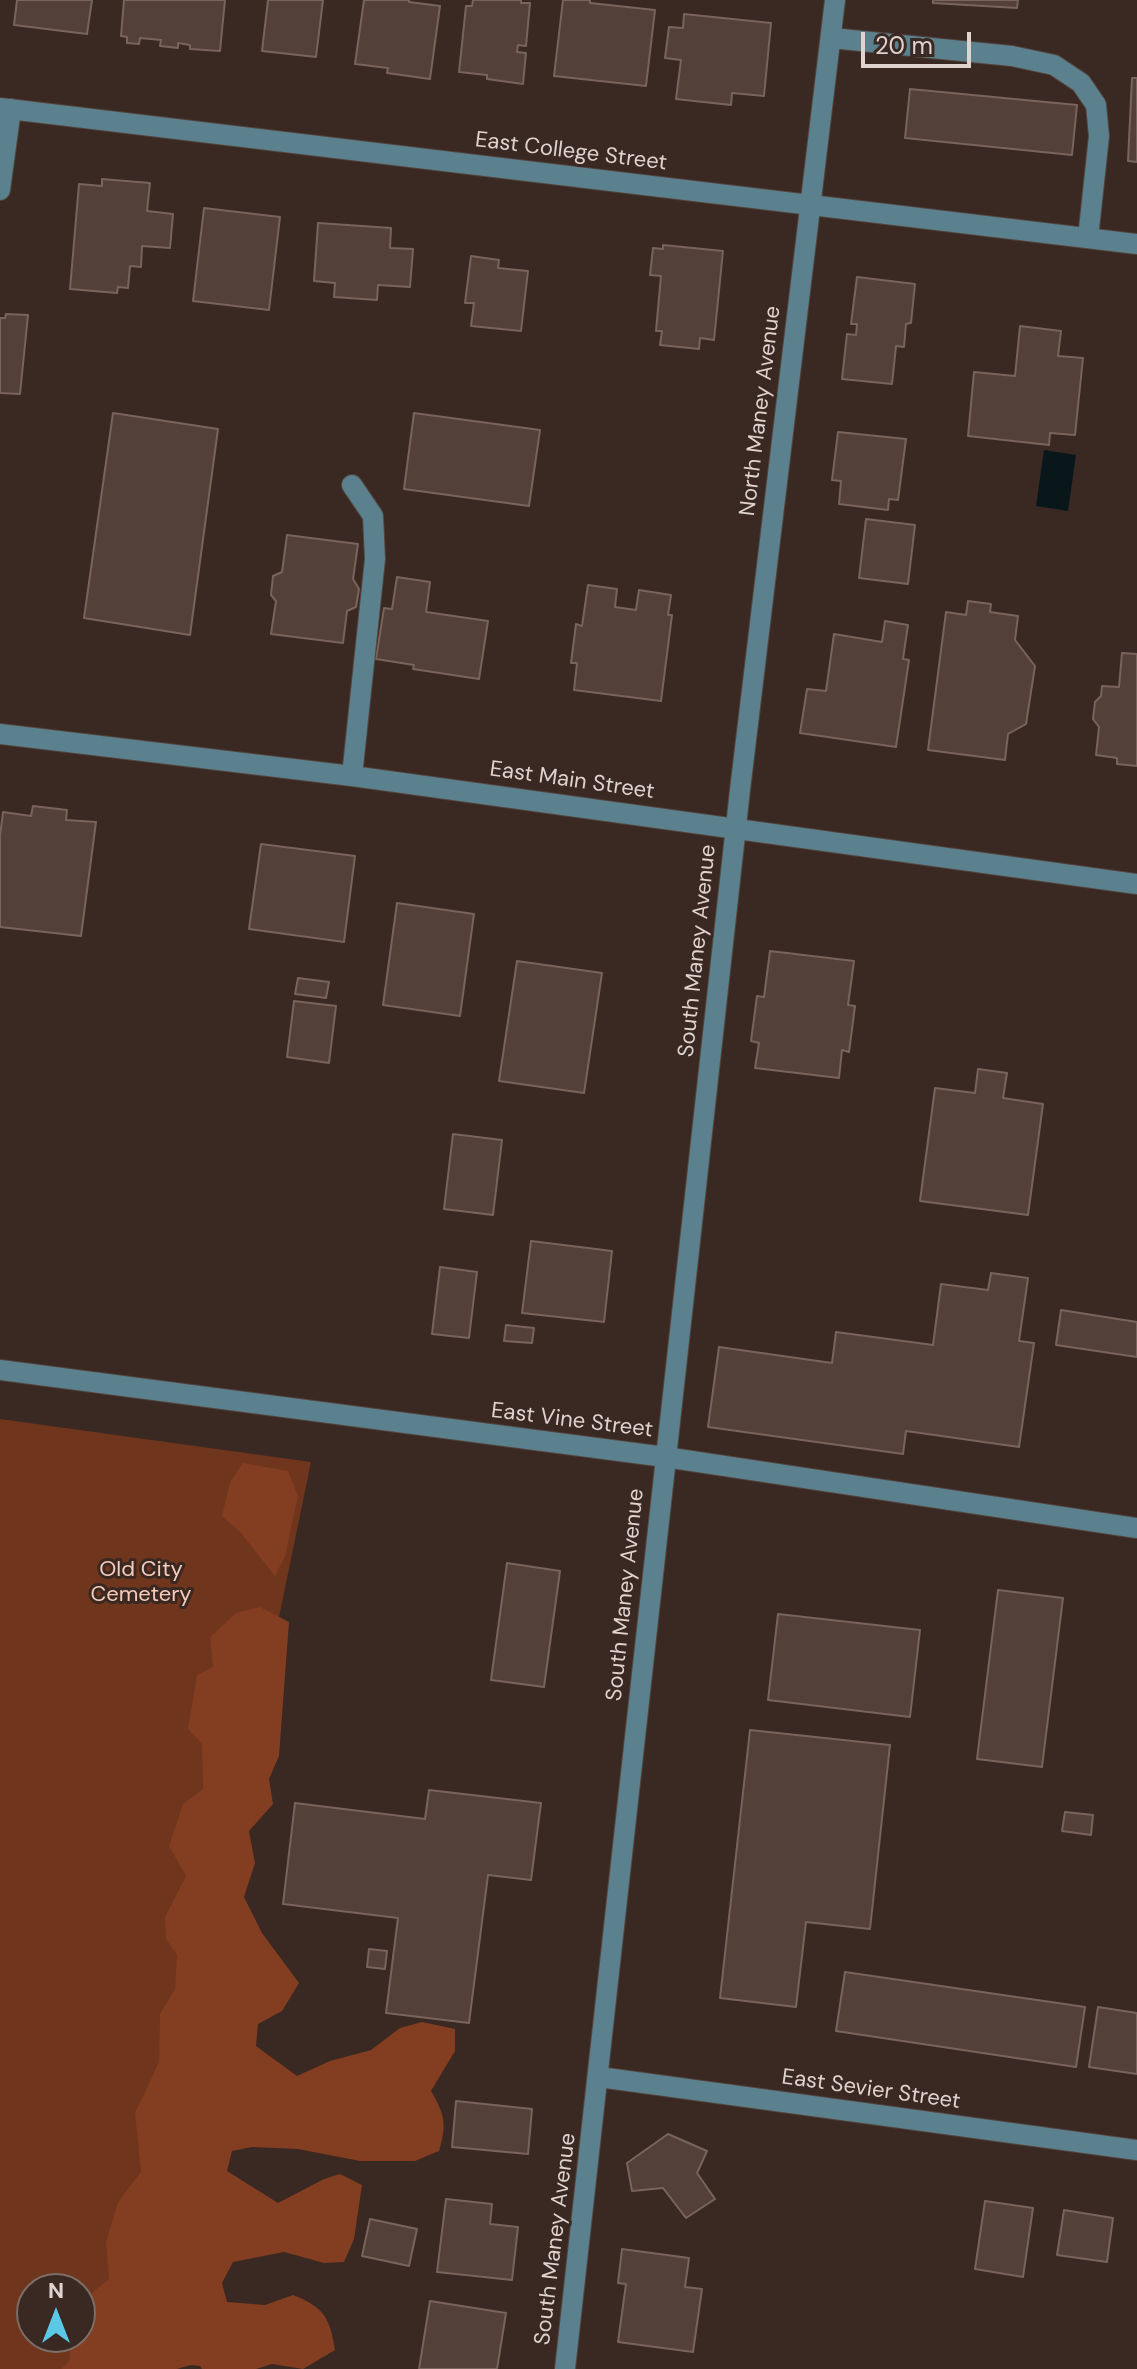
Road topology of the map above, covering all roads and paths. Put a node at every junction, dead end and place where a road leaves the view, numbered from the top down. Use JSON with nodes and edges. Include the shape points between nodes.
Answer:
{"nodes":[{"id":1,"x":835,"y":0,"type":"edge"},
{"id":2,"x":831,"y":38,"type":"junction"},
{"id":3,"x":6,"y":108,"type":"edge"},
{"id":4,"x":0,"y":190,"type":"edge"},
{"id":5,"x":810,"y":206,"type":"junction"},
{"id":6,"x":1088,"y":238,"type":"junction"},
{"id":7,"x":1137,"y":244,"type":"edge"},
{"id":8,"x":352,"y":485,"type":"dead end"},
{"id":9,"x":0,"y":734,"type":"edge"},
{"id":10,"x":352,"y":776,"type":"junction"},
{"id":11,"x":736,"y":827,"type":"junction"},
{"id":12,"x":1137,"y":884,"type":"edge"},
{"id":13,"x":0,"y":1370,"type":"edge"},
{"id":14,"x":665,"y":1457,"type":"junction"},
{"id":15,"x":1137,"y":1528,"type":"edge"},
{"id":16,"x":599,"y":2077,"type":"junction"},
{"id":17,"x":1137,"y":2150,"type":"edge"},
{"id":18,"x":565,"y":2369,"type":"edge"}],
"edges":[{"from":1,"to":2,"type":"street","name":"North Maney Avenue"},
{"from":2,"to":5,"type":"street","name":"North Maney Avenue"},
{"from":2,"to":6,"type":"street","via":[[1012,56],[1054,65],[1081,83],[1096,105],[1099,136]]},
{"from":3,"to":4,"type":"street"},
{"from":3,"to":5,"type":"street","name":"East College Street"},
{"from":5,"to":6,"type":"street","name":"East College Street"},
{"from":5,"to":11,"type":"street","name":"North Maney Avenue"},
{"from":6,"to":7,"type":"street","name":"East College Street"},
{"from":8,"to":10,"type":"street","via":[[373,516],[375,559]]},
{"from":9,"to":10,"type":"street","name":"East Main Street"},
{"from":10,"to":11,"type":"street","name":"East Main Street"},
{"from":11,"to":12,"type":"street","name":"East Main Street"},
{"from":11,"to":14,"type":"street","name":"South Maney Avenue"},
{"from":13,"to":14,"type":"street","name":"East Vine Street"},
{"from":14,"to":15,"type":"street","name":"East Vine Street"},
{"from":14,"to":16,"type":"street","name":"South Maney Avenue"},
{"from":16,"to":17,"type":"street","name":"East Sevier Street"},
{"from":16,"to":18,"type":"street","name":"South Maney Avenue"}]}
